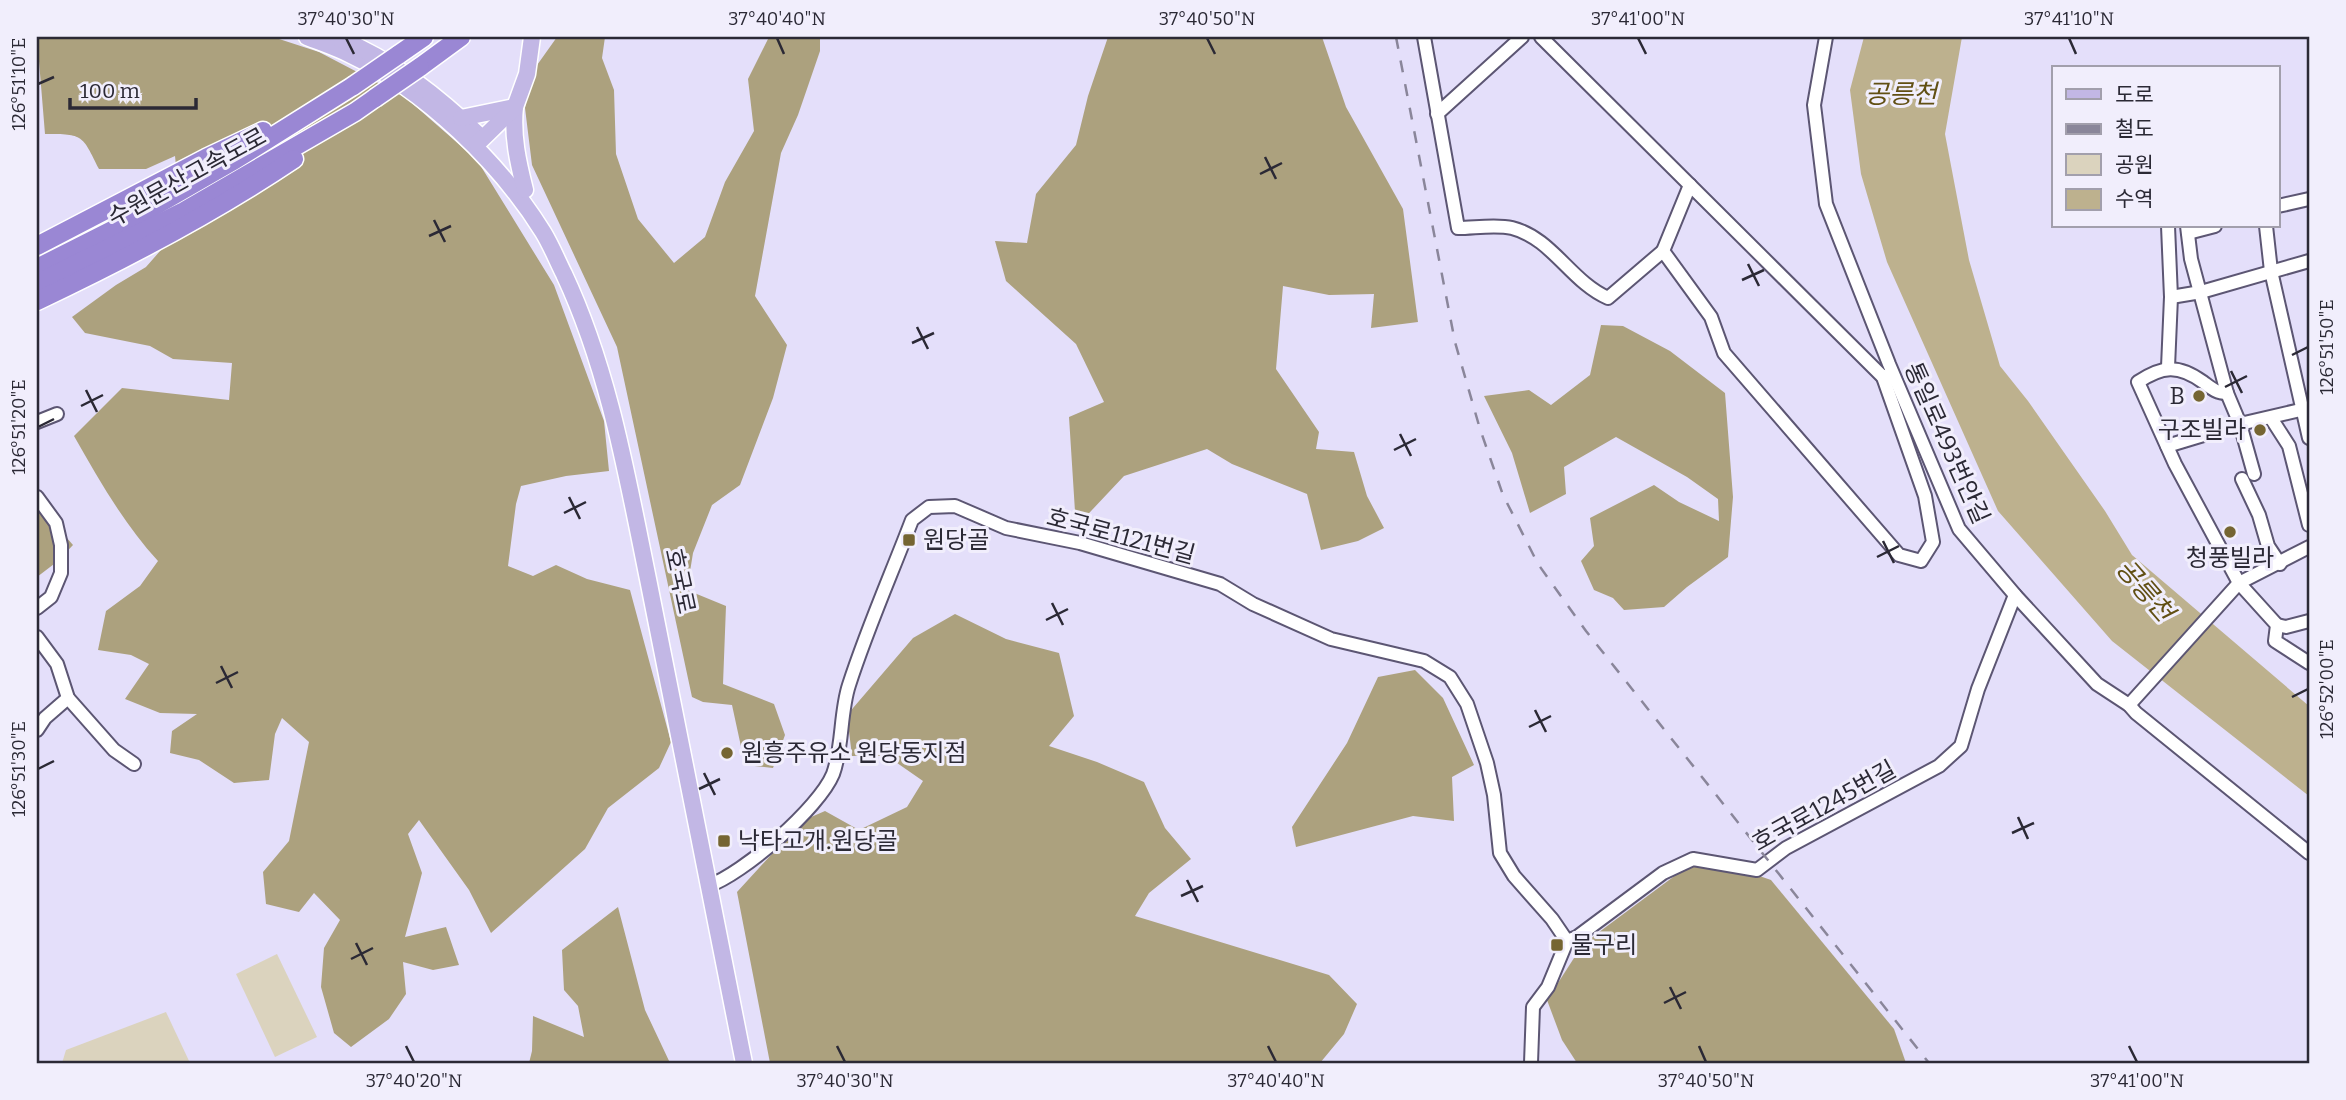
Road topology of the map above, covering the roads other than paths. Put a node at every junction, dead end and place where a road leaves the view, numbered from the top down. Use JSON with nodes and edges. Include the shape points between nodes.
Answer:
{"nodes":[{"id":1,"x":307,"y":37,"type":"edge"},
{"id":2,"x":334,"y":37,"type":"edge"},
{"id":3,"x":424,"y":37,"type":"edge"},
{"id":4,"x":461,"y":37,"type":"edge"},
{"id":5,"x":532,"y":37,"type":"edge"},
{"id":6,"x":1424,"y":37,"type":"edge"},
{"id":7,"x":1522,"y":37,"type":"edge"},
{"id":8,"x":1541,"y":37,"type":"edge"},
{"id":9,"x":1826,"y":37,"type":"edge"},
{"id":10,"x":336,"y":97,"type":"junction"},
{"id":11,"x":515,"y":107,"type":"junction"},
{"id":12,"x":355,"y":112,"type":"junction"},
{"id":13,"x":1437,"y":114,"type":"junction"},
{"id":14,"x":461,"y":118,"type":"junction"},
{"id":15,"x":479,"y":142,"type":"junction"},
{"id":16,"x":1690,"y":185,"type":"junction"},
{"id":17,"x":525,"y":190,"type":"junction"},
{"id":18,"x":2309,"y":199,"type":"edge"},
{"id":19,"x":2280,"y":206,"type":"edge"},
{"id":20,"x":2168,"y":228,"type":"edge"},
{"id":21,"x":2266,"y":228,"type":"edge"},
{"id":22,"x":2188,"y":230,"type":"edge"},
{"id":23,"x":37,"y":246,"type":"edge"},
{"id":24,"x":1663,"y":251,"type":"junction"},
{"id":25,"x":2309,"y":261,"type":"edge"},
{"id":26,"x":37,"y":268,"type":"edge"},
{"id":27,"x":2271,"y":271,"type":"junction"},
{"id":28,"x":37,"y":283,"type":"edge"},
{"id":29,"x":2200,"y":292,"type":"junction"},
{"id":30,"x":2171,"y":297,"type":"junction"},
{"id":31,"x":37,"y":301,"type":"edge"},
{"id":32,"x":2168,"y":367,"type":"junction"},
{"id":33,"x":1888,"y":375,"type":"junction"},
{"id":34,"x":2227,"y":393,"type":"junction"},
{"id":35,"x":2306,"y":409,"type":"edge"},
{"id":36,"x":57,"y":414,"type":"dead end"},
{"id":37,"x":2271,"y":418,"type":"junction"},
{"id":38,"x":37,"y":422,"type":"edge"},
{"id":39,"x":2240,"y":424,"type":"junction"},
{"id":40,"x":2309,"y":439,"type":"edge"},
{"id":41,"x":2168,"y":446,"type":"junction"},
{"id":42,"x":37,"y":497,"type":"edge"},
{"id":43,"x":2309,"y":524,"type":"edge"},
{"id":44,"x":2309,"y":547,"type":"edge"},
{"id":45,"x":2280,"y":564,"type":"junction"},
{"id":46,"x":2238,"y":585,"type":"junction"},
{"id":47,"x":2015,"y":595,"type":"junction"},
{"id":48,"x":37,"y":608,"type":"edge"},
{"id":49,"x":2309,"y":621,"type":"edge"},
{"id":50,"x":2277,"y":625,"type":"junction"},
{"id":51,"x":37,"y":637,"type":"edge"},
{"id":52,"x":2309,"y":663,"type":"edge"},
{"id":53,"x":68,"y":698,"type":"junction"},
{"id":54,"x":2132,"y":701,"type":"junction"},
{"id":55,"x":37,"y":730,"type":"edge"},
{"id":56,"x":134,"y":764,"type":"dead end"},
{"id":57,"x":2309,"y":853,"type":"edge"},
{"id":58,"x":713,"y":884,"type":"junction"},
{"id":59,"x":1567,"y":941,"type":"junction"},
{"id":60,"x":744,"y":1063,"type":"edge"},
{"id":61,"x":754,"y":1063,"type":"edge"},
{"id":62,"x":1531,"y":1063,"type":"edge"}],
"edges":[{"from":1,"to":15,"type":"main road","name":"호국로","via":[[352,55],[391,78]]},
{"from":2,"to":14,"type":"main road","name":"호국로","via":[[399,70]]},
{"from":3,"to":10,"type":"highway","name":"수원문산고속도로","bridge":true},
{"from":4,"to":12,"type":"highway","name":"수원문산고속도로","bridge":true},
{"from":5,"to":11,"type":"main road","via":[[527,74]]},
{"from":6,"to":13,"type":"street"},
{"from":7,"to":13,"type":"street"},
{"from":8,"to":16,"type":"street"},
{"from":9,"to":33,"type":"street","name":"통일로493번안길","via":[[1814,105],[1826,204]]},
{"from":10,"to":23,"type":"highway"},
{"from":10,"to":26,"type":"highway","name":"수원문산고속도로","via":[[124,224]]},
{"from":11,"to":14,"type":"main road"},
{"from":11,"to":15,"type":"main road"},
{"from":11,"to":17,"type":"main road","via":[[513,128]]},
{"from":12,"to":28,"type":"highway","name":"수원문산고속도로","via":[[184,211]]},
{"from":12,"to":31,"type":"highway","via":[[317,144],[197,220]]},
{"from":13,"to":24,"type":"street","via":[[1458,228],[1511,228],[1541,241],[1593,291],[1608,298]]},
{"from":14,"to":15,"type":"main road","name":"호국로"},
{"from":15,"to":17,"type":"main road","name":"호국로"},
{"from":15,"to":58,"type":"main road","name":"호국로","via":[[546,235],[596,352],[629,485]]},
{"from":16,"to":24,"type":"street"},
{"from":16,"to":33,"type":"street"},
{"from":17,"to":58,"type":"main road","name":"호국로","via":[[552,228],[602,346],[666,624]]},
{"from":18,"to":19,"type":"street"},
{"from":20,"to":30,"type":"street"},
{"from":21,"to":27,"type":"street"},
{"from":22,"to":29,"type":"street"},
{"from":24,"to":33,"type":"street","via":[[1712,317],[1724,353],[1899,555],[1921,561],[1933,542],[1925,496]]},
{"from":25,"to":27,"type":"street"},
{"from":27,"to":29,"type":"street"},
{"from":27,"to":35,"type":"street"},
{"from":29,"to":30,"type":"street"},
{"from":29,"to":34,"type":"street"},
{"from":30,"to":32,"type":"street"},
{"from":32,"to":34,"type":"street","via":[[2193,374],[2218,393]]},
{"from":32,"to":41,"type":"street","via":[[2138,382]]},
{"from":33,"to":47,"type":"street","name":"통일로493번안길","via":[[1959,529]]},
{"from":34,"to":39,"type":"street"},
{"from":35,"to":37,"type":"street"},
{"from":35,"to":40,"type":"street"},
{"from":36,"to":38,"type":"street"},
{"from":37,"to":39,"type":"street"},
{"from":37,"to":43,"type":"street","via":[[2289,446]]},
{"from":39,"to":41,"type":"street"},
{"from":39,"to":45,"type":"street","via":[[2248,477],[2268,546]]},
{"from":41,"to":46,"type":"street"},
{"from":42,"to":48,"type":"street","via":[[56,523],[61,545],[61,573],[51,597]]},
{"from":44,"to":45,"type":"street"},
{"from":45,"to":46,"type":"street"},
{"from":46,"to":50,"type":"street"},
{"from":46,"to":54,"type":"street"},
{"from":47,"to":54,"type":"street","name":"통일로493번안길","via":[[2097,684]]},
{"from":47,"to":59,"type":"street","name":"호국로1245번길","via":[[1961,746],[1939,766],[1786,848],[1757,870],[1693,859],[1663,873]]},
{"from":49,"to":50,"type":"street"},
{"from":50,"to":52,"type":"street","via":[[2275,641]]},
{"from":51,"to":53,"type":"street","via":[[57,664]]},
{"from":53,"to":55,"type":"street"},
{"from":53,"to":56,"type":"street","via":[[114,750]]},
{"from":54,"to":57,"type":"street","name":"통일로493번안길","via":[[2136,713]]},
{"from":58,"to":59,"type":"street","name":"호국로1121번길","via":[[756,858],[821,796],[833,772],[848,687],[912,520],[929,507],[955,506],[1006,528],[1080,542],[1220,584],[1331,639],[1424,661],[1450,677],[1467,704],[1487,763],[1500,853]]},
{"from":58,"to":60,"type":"main road","name":"호국로"},
{"from":58,"to":61,"type":"main road","name":"호국로"},
{"from":59,"to":62,"type":"street","via":[[1548,987],[1533,1007]]}]}
